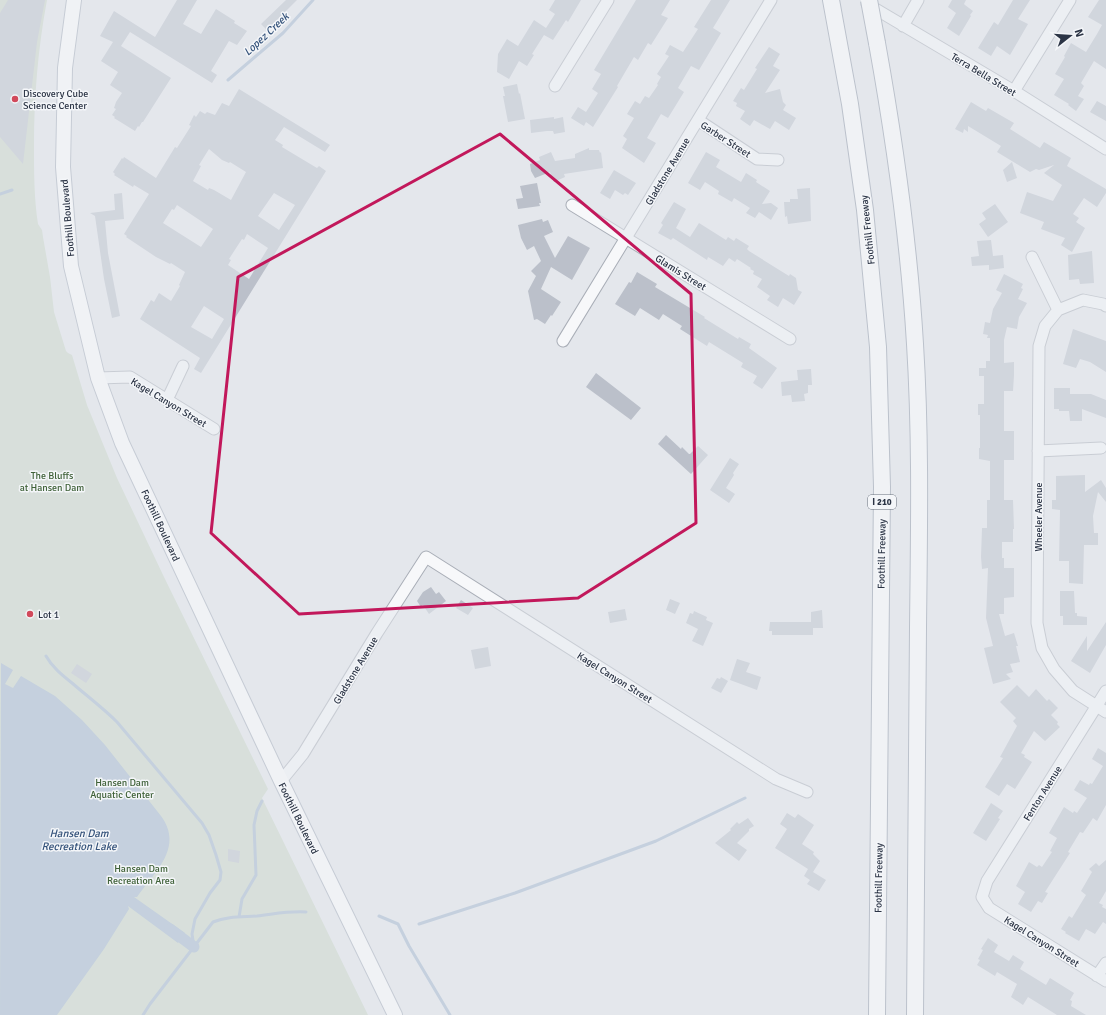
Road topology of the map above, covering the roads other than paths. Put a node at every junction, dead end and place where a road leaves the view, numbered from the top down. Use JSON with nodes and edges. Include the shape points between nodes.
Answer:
{"nodes":[{"id":1,"x":74,"y":0,"type":"edge"},
{"id":2,"x":608,"y":0,"type":"edge"},
{"id":3,"x":771,"y":0,"type":"edge"},
{"id":4,"x":831,"y":0,"type":"edge"},
{"id":5,"x":862,"y":0,"type":"edge"},
{"id":6,"x":869,"y":0,"type":"edge"},
{"id":7,"x":918,"y":0,"type":"edge"},
{"id":8,"x":1070,"y":0,"type":"edge"},
{"id":9,"x":903,"y":26,"type":"junction"},
{"id":10,"x":555,"y":86,"type":"dead end"},
{"id":11,"x":1014,"y":91,"type":"junction"},
{"id":12,"x":698,"y":120,"type":"junction"},
{"id":13,"x":1106,"y":149,"type":"edge"},
{"id":14,"x":778,"y":160,"type":"dead end"},
{"id":15,"x":572,"y":205,"type":"dead end"},
{"id":16,"x":626,"y":238,"type":"junction"},
{"id":17,"x":1032,"y":257,"type":"dead end"},
{"id":18,"x":1106,"y":306,"type":"edge"},
{"id":19,"x":1058,"y":310,"type":"junction"},
{"id":20,"x":790,"y":339,"type":"dead end"},
{"id":21,"x":563,"y":341,"type":"dead end"},
{"id":22,"x":183,"y":366,"type":"dead end"},
{"id":23,"x":98,"y":378,"type":"junction"},
{"id":24,"x":167,"y":400,"type":"junction"},
{"id":25,"x":214,"y":429,"type":"dead end"},
{"id":26,"x":1101,"y":448,"type":"dead end"},
{"id":27,"x":1038,"y":451,"type":"junction"},
{"id":28,"x":426,"y":557,"type":"joint"},
{"id":29,"x":1106,"y":691,"type":"edge"},
{"id":30,"x":1101,"y":709,"type":"edge"},
{"id":31,"x":281,"y":781,"type":"junction"},
{"id":32,"x":807,"y":792,"type":"dead end"},
{"id":33,"x":982,"y":898,"type":"joint"},
{"id":34,"x":1106,"y":963,"type":"edge"},
{"id":35,"x":1102,"y":979,"type":"edge"},
{"id":36,"x":877,"y":991,"type":"junction"},
{"id":37,"x":395,"y":1015,"type":"edge"},
{"id":38,"x":869,"y":1015,"type":"edge"},
{"id":39,"x":877,"y":1015,"type":"edge"},
{"id":40,"x":914,"y":1015,"type":"edge"}],
"edges":[{"from":1,"to":23,"type":"main road","name":"Foothill Boulevard","via":[[64,81],[63,167],[71,266]]},
{"from":2,"to":10,"type":"street"},
{"from":3,"to":12,"type":"street","name":"Gladstone Avenue"},
{"from":4,"to":36,"type":"highway","name":"Foothill Freeway","number":"I 210","via":[[850,104],[865,210],[879,379],[882,495]]},
{"from":5,"to":9,"type":"street","name":"Terra Bella Street"},
{"from":6,"to":40,"type":"highway","bridge":true,"via":[[888,105],[902,206],[915,337],[918,401]]},
{"from":7,"to":9,"type":"street"},
{"from":8,"to":11,"type":"street"},
{"from":9,"to":11,"type":"street","name":"Terra Bella Street"},
{"from":11,"to":13,"type":"street","name":"Terra Bella Street"},
{"from":12,"to":14,"type":"street","name":"Garber Street","via":[[757,159]]},
{"from":12,"to":16,"type":"street","name":"Gladstone Avenue"},
{"from":15,"to":16,"type":"street","name":"Glamis Street"},
{"from":16,"to":20,"type":"street","name":"Glamis Street"},
{"from":16,"to":21,"type":"street","name":"Gladstone Avenue"},
{"from":17,"to":19,"type":"street"},
{"from":18,"to":19,"type":"street","via":[[1083,300]]},
{"from":19,"to":27,"type":"street","name":"Wheeler Avenue","via":[[1044,326],[1038,346]]},
{"from":22,"to":24,"type":"street"},
{"from":23,"to":24,"type":"street","name":"Kagel Canyon Street","via":[[130,377]]},
{"from":23,"to":31,"type":"main road","name":"Foothill Boulevard","via":[[122,444]]},
{"from":24,"to":25,"type":"street","name":"Kagel Canyon Street"},
{"from":26,"to":27,"type":"street"},
{"from":27,"to":30,"type":"street","name":"Wheeler Avenue","via":[[1038,623],[1042,648],[1054,669],[1073,691]]},
{"from":28,"to":31,"type":"street","name":"Gladstone Avenue","via":[[304,754]]},
{"from":28,"to":32,"type":"street","name":"Kagel Canyon Street","via":[[770,776]]},
{"from":29,"to":30,"type":"street","name":"Fenton Avenue"},
{"from":30,"to":33,"type":"street","name":"Fenton Avenue","via":[[987,881]]},
{"from":31,"to":37,"type":"main road","name":"Foothill Boulevard"},
{"from":33,"to":35,"type":"street","name":"Kagel Canyon Street","via":[[989,908]]},
{"from":34,"to":35,"type":"street"},
{"from":36,"to":38,"type":"highway"},
{"from":36,"to":39,"type":"highway","name":"Foothill Freeway","number":"I 210"}]}
